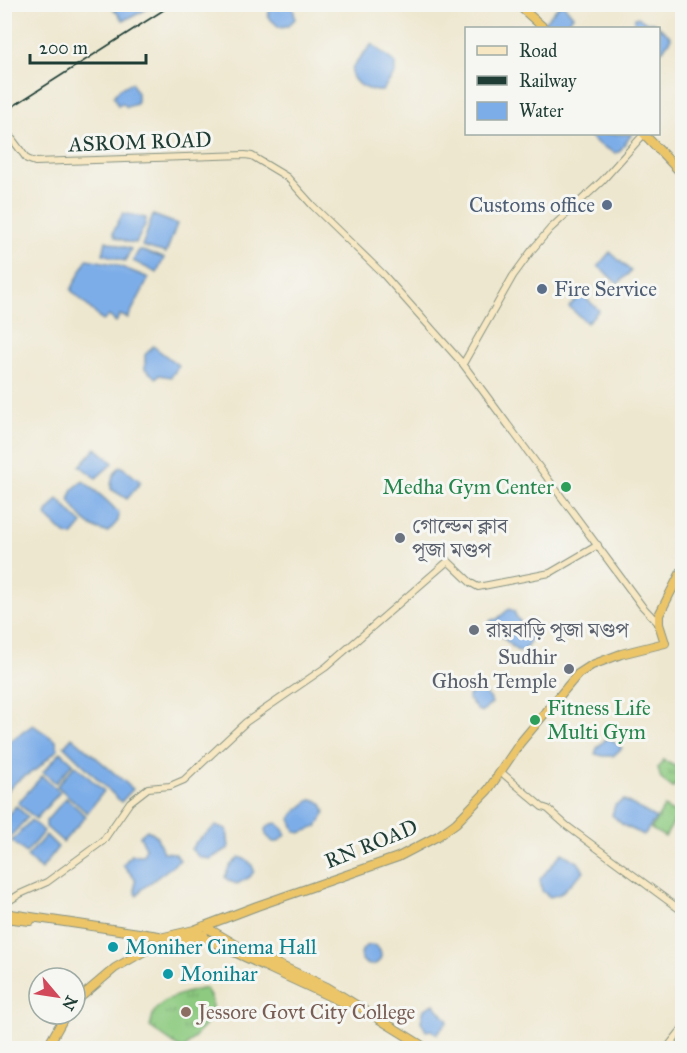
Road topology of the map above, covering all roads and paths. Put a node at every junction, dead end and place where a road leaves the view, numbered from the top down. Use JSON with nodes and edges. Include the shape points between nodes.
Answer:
{"nodes":[{"id":1,"x":512,"y":4,"type":"edge"},
{"id":2,"x":517,"y":4,"type":"edge"},
{"id":3,"x":537,"y":27,"type":"edge"},
{"id":4,"x":543,"y":27,"type":"edge"},
{"id":5,"x":4,"y":128,"type":"edge"},
{"id":6,"x":643,"y":135,"type":"edge"},
{"id":7,"x":645,"y":135,"type":"edge"},
{"id":8,"x":682,"y":174,"type":"edge"},
{"id":9,"x":463,"y":364,"type":"junction"},
{"id":10,"x":597,"y":545,"type":"junction"},
{"id":11,"x":682,"y":570,"type":"edge"},
{"id":12,"x":659,"y":624,"type":"junction"},
{"id":13,"x":501,"y":772,"type":"junction"},
{"id":14,"x":4,"y":904,"type":"edge"},
{"id":15,"x":682,"y":911,"type":"edge"},
{"id":16,"x":4,"y":913,"type":"edge"},
{"id":17,"x":4,"y":918,"type":"edge"},
{"id":18,"x":208,"y":928,"type":"junction"},
{"id":19,"x":194,"y":930,"type":"junction"},
{"id":20,"x":202,"y":937,"type":"junction"},
{"id":21,"x":160,"y":940,"type":"junction"},
{"id":22,"x":87,"y":992,"type":"edge"},
{"id":23,"x":374,"y":1018,"type":"junction"},
{"id":24,"x":59,"y":1026,"type":"edge"},
{"id":25,"x":682,"y":1029,"type":"edge"},
{"id":26,"x":47,"y":1048,"type":"edge"},
{"id":27,"x":426,"y":1048,"type":"edge"},
{"id":28,"x":667,"y":1048,"type":"edge"}],
"edges":[{"from":1,"to":3,"type":"highway"},
{"from":2,"to":4,"type":"highway"},
{"from":5,"to":9,"type":"street","name":"ASROM ROAD","via":[[27,159],[34,162],[252,156],[287,177],[383,274]]},
{"from":6,"to":9,"type":"street","via":[[536,245],[513,276]]},
{"from":7,"to":8,"type":"highway"},
{"from":9,"to":10,"type":"street"},
{"from":10,"to":12,"type":"street"},
{"from":10,"to":14,"type":"street","via":[[550,573],[478,587],[448,561],[326,667],[246,722],[184,780],[148,788],[130,802],[103,842],[47,882]]},
{"from":11,"to":12,"type":"highway","name":"RN ROAD","via":[[659,615]]},
{"from":12,"to":13,"type":"highway","name":"RN ROAD","via":[[665,643],[621,654],[578,674]]},
{"from":13,"to":15,"type":"street"},
{"from":13,"to":18,"type":"highway","name":"RN ROAD","via":[[489,790],[438,836],[398,857]]},
{"from":16,"to":21,"type":"highway"},
{"from":17,"to":21,"type":"highway"},
{"from":18,"to":19,"type":"highway"},
{"from":18,"to":20,"type":"highway"},
{"from":18,"to":23,"type":"highway","via":[[327,987]]},
{"from":19,"to":20,"type":"highway"},
{"from":19,"to":21,"type":"highway"},
{"from":20,"to":21,"type":"highway"},
{"from":20,"to":23,"type":"highway"},
{"from":21,"to":22,"type":"highway","via":[[115,968]]},
{"from":23,"to":27,"type":"highway"},
{"from":24,"to":26,"type":"highway"},
{"from":25,"to":28,"type":"street"}]}
